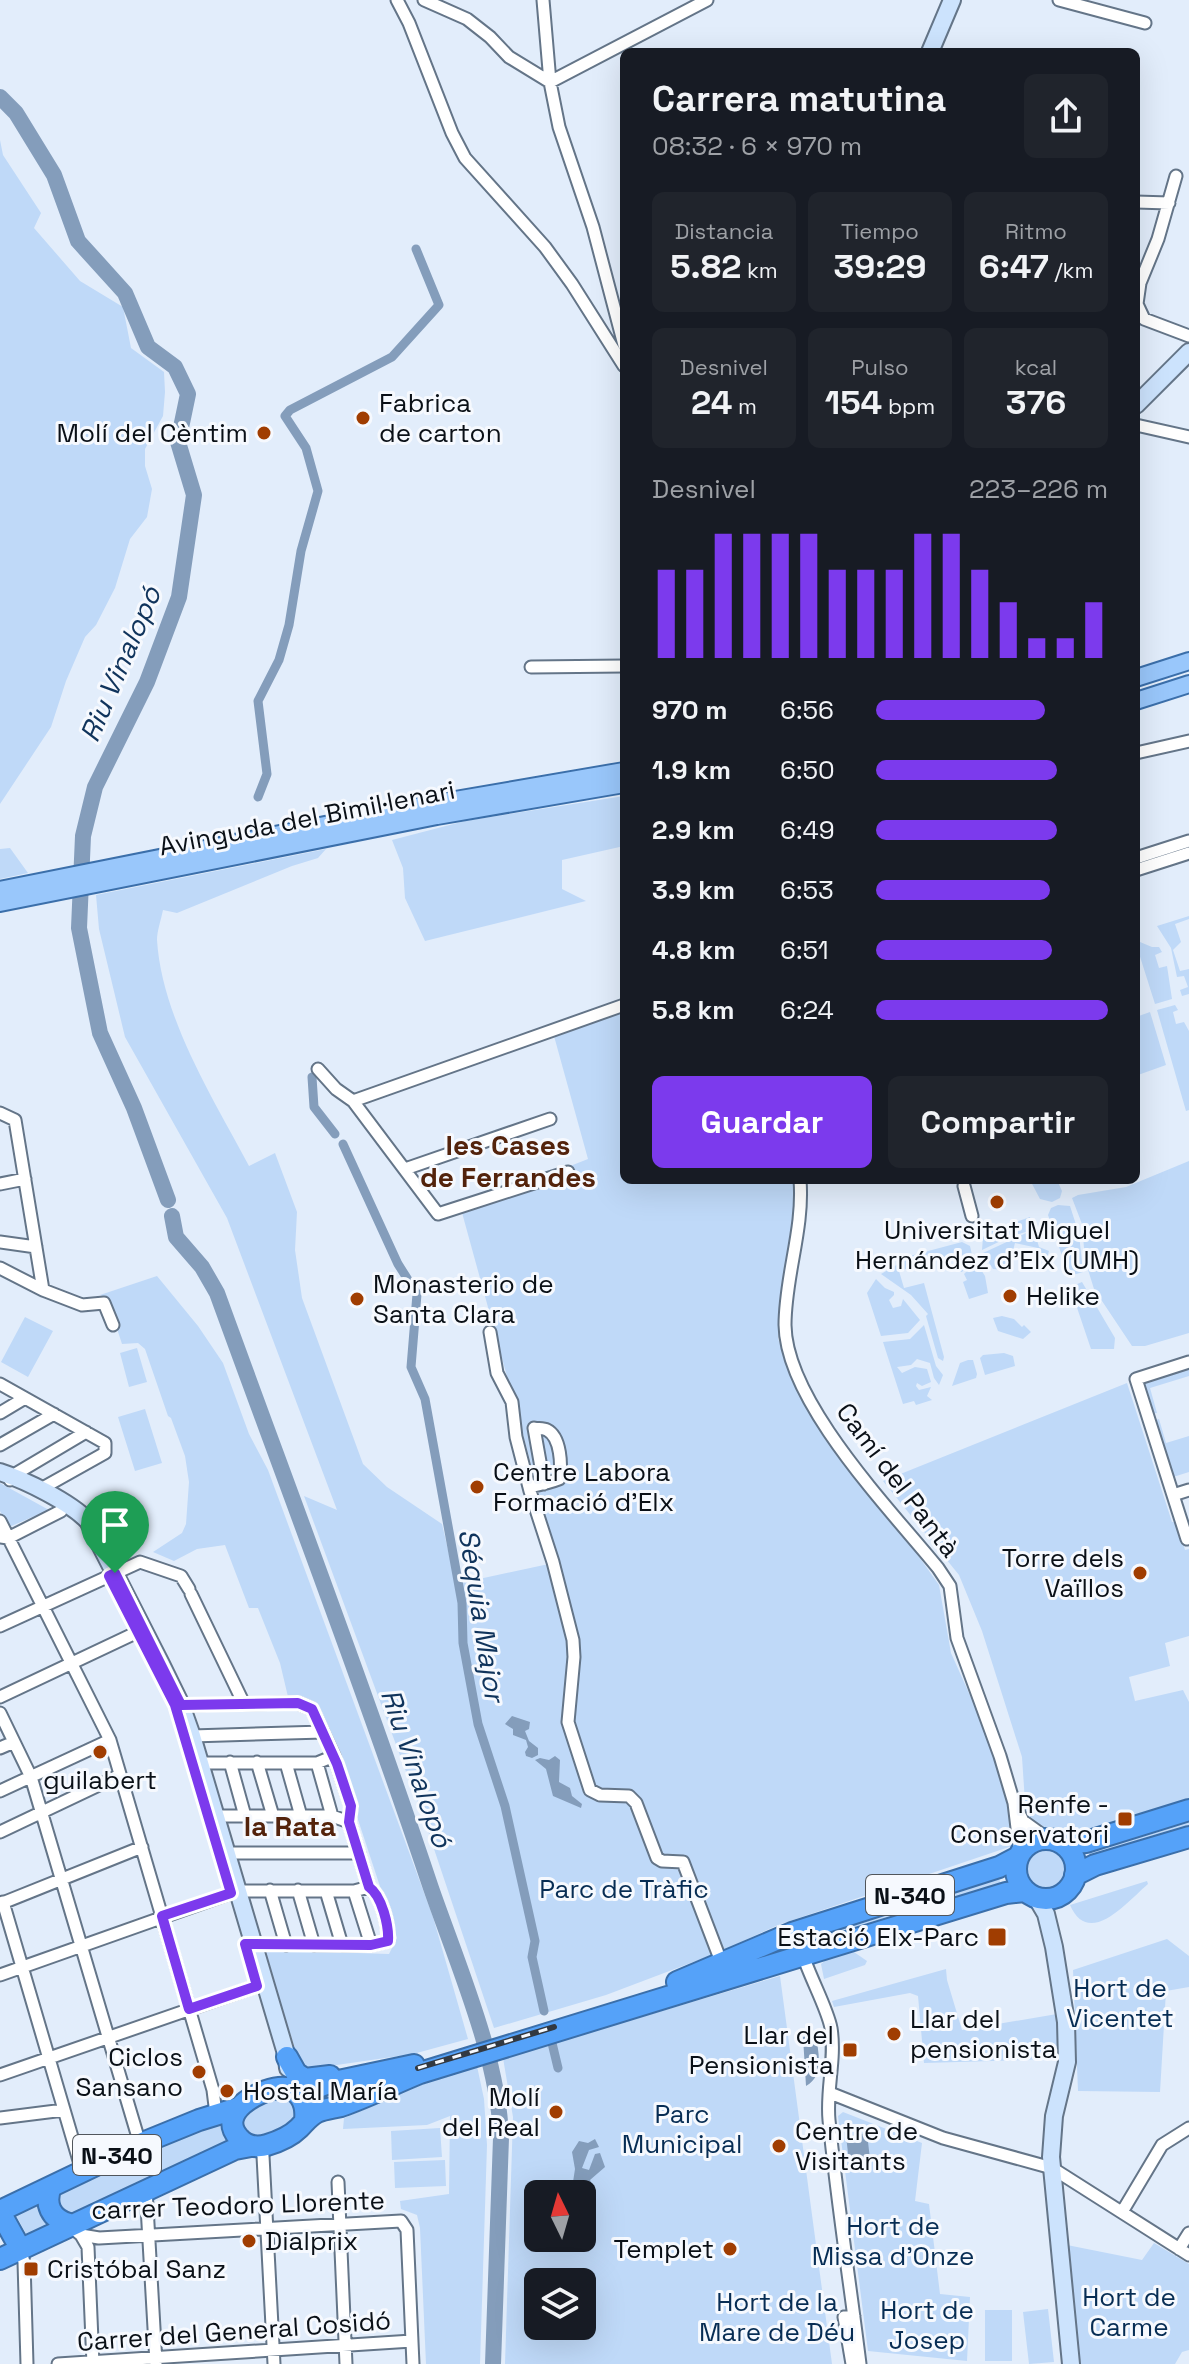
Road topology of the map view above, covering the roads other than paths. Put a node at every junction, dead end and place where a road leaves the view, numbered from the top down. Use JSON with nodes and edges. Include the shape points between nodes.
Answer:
{"nodes":[{"id":1,"x":397,"y":0,"type":"edge"},
{"id":2,"x":424,"y":0,"type":"edge"},
{"id":3,"x":543,"y":0,"type":"edge"},
{"id":4,"x":707,"y":0,"type":"edge"},
{"id":5,"x":952,"y":0,"type":"edge"},
{"id":6,"x":1059,"y":0,"type":"edge"},
{"id":7,"x":1145,"y":23,"type":"dead end"},
{"id":8,"x":932,"y":48,"type":"edge"},
{"id":9,"x":550,"y":82,"type":"junction"},
{"id":10,"x":1176,"y":176,"type":"dead end"},
{"id":11,"x":1140,"y":202,"type":"edge"},
{"id":12,"x":1169,"y":203,"type":"junction"},
{"id":13,"x":1140,"y":283,"type":"edge"},
{"id":14,"x":1140,"y":310,"type":"edge"},
{"id":15,"x":620,"y":330,"type":"edge"},
{"id":16,"x":1189,"y":336,"type":"edge"},
{"id":17,"x":1189,"y":352,"type":"edge"},
{"id":18,"x":620,"y":360,"type":"edge"},
{"id":19,"x":1140,"y":401,"type":"edge"},
{"id":20,"x":1140,"y":426,"type":"edge"},
{"id":21,"x":1189,"y":437,"type":"edge"},
{"id":22,"x":1189,"y":661,"type":"edge"},
{"id":23,"x":620,"y":666,"type":"edge"},
{"id":24,"x":531,"y":667,"type":"dead end"},
{"id":25,"x":1140,"y":677,"type":"edge"},
{"id":26,"x":1189,"y":684,"type":"edge"},
{"id":27,"x":1140,"y":700,"type":"edge"},
{"id":28,"x":1189,"y":741,"type":"edge"},
{"id":29,"x":1140,"y":752,"type":"edge"},
{"id":30,"x":620,"y":772,"type":"edge"},
{"id":31,"x":620,"y":785,"type":"edge"},
{"id":32,"x":1189,"y":841,"type":"edge"},
{"id":33,"x":1189,"y":853,"type":"edge"},
{"id":34,"x":195,"y":857,"type":"junction"},
{"id":35,"x":1140,"y":857,"type":"edge"},
{"id":36,"x":1140,"y":869,"type":"edge"},
{"id":37,"x":0,"y":890,"type":"edge"},
{"id":38,"x":0,"y":903,"type":"edge"},
{"id":39,"x":620,"y":1006,"type":"edge"},
{"id":40,"x":318,"y":1069,"type":"dead end"},
{"id":41,"x":353,"y":1101,"type":"junction"},
{"id":42,"x":0,"y":1113,"type":"edge"},
{"id":43,"x":550,"y":1119,"type":"dead end"},
{"id":44,"x":405,"y":1169,"type":"junction"},
{"id":45,"x":568,"y":1172,"type":"dead end"},
{"id":46,"x":25,"y":1179,"type":"junction"},
{"id":47,"x":0,"y":1184,"type":"edge"},
{"id":48,"x":800,"y":1184,"type":"edge"},
{"id":49,"x":964,"y":1186,"type":"dead end"},
{"id":50,"x":972,"y":1216,"type":"dead end"},
{"id":51,"x":0,"y":1242,"type":"edge"},
{"id":52,"x":36,"y":1247,"type":"junction"},
{"id":53,"x":0,"y":1268,"type":"edge"},
{"id":54,"x":43,"y":1290,"type":"junction"},
{"id":55,"x":113,"y":1325,"type":"dead end"},
{"id":56,"x":490,"y":1332,"type":"dead end"},
{"id":57,"x":1189,"y":1362,"type":"edge"},
{"id":58,"x":0,"y":1384,"type":"edge"},
{"id":59,"x":25,"y":1398,"type":"junction"},
{"id":60,"x":0,"y":1413,"type":"edge"},
{"id":61,"x":54,"y":1414,"type":"junction"},
{"id":62,"x":86,"y":1432,"type":"junction"},
{"id":63,"x":0,"y":1445,"type":"edge"},
{"id":64,"x":5,"y":1476,"type":"edge"},
{"id":65,"x":544,"y":1484,"type":"junction"},
{"id":66,"x":529,"y":1487,"type":"junction"},
{"id":67,"x":39,"y":1490,"type":"junction"},
{"id":68,"x":1189,"y":1490,"type":"edge"},
{"id":69,"x":1173,"y":1495,"type":"junction"},
{"id":70,"x":61,"y":1511,"type":"junction"},
{"id":71,"x":0,"y":1521,"type":"edge"},
{"id":72,"x":85,"y":1524,"type":"junction"},
{"id":73,"x":4,"y":1537,"type":"edge"},
{"id":74,"x":1189,"y":1538,"type":"edge"},
{"id":75,"x":112,"y":1574,"type":"junction"},
{"id":76,"x":43,"y":1606,"type":"junction"},
{"id":77,"x":0,"y":1626,"type":"edge"},
{"id":78,"x":141,"y":1631,"type":"junction"},
{"id":79,"x":72,"y":1664,"type":"junction"},
{"id":80,"x":0,"y":1697,"type":"edge"},
{"id":81,"x":244,"y":1704,"type":"junction"},
{"id":82,"x":178,"y":1705,"type":"junction"},
{"id":83,"x":0,"y":1713,"type":"edge"},
{"id":84,"x":323,"y":1732,"type":"junction"},
{"id":85,"x":192,"y":1736,"type":"junction"},
{"id":86,"x":110,"y":1740,"type":"junction"},
{"id":87,"x":14,"y":1742,"type":"junction"},
{"id":88,"x":0,"y":1748,"type":"edge"},
{"id":89,"x":334,"y":1756,"type":"junction"},
{"id":90,"x":230,"y":1762,"type":"junction"},
{"id":91,"x":257,"y":1762,"type":"junction"},
{"id":92,"x":196,"y":1763,"type":"junction"},
{"id":93,"x":286,"y":1763,"type":"junction"},
{"id":94,"x":317,"y":1763,"type":"junction"},
{"id":95,"x":120,"y":1775,"type":"junction"},
{"id":96,"x":31,"y":1777,"type":"junction"},
{"id":97,"x":0,"y":1791,"type":"edge"},
{"id":98,"x":1014,"y":1803,"type":"junction"},
{"id":99,"x":1189,"y":1810,"type":"edge"},
{"id":100,"x":41,"y":1812,"type":"junction"},
{"id":101,"x":212,"y":1816,"type":"junction"},
{"id":102,"x":245,"y":1816,"type":"junction"},
{"id":103,"x":273,"y":1816,"type":"junction"},
{"id":104,"x":301,"y":1816,"type":"junction"},
{"id":105,"x":332,"y":1816,"type":"junction"},
{"id":106,"x":349,"y":1822,"type":"junction"},
{"id":107,"x":0,"y":1832,"type":"edge"},
{"id":108,"x":1189,"y":1837,"type":"edge"},
{"id":109,"x":1063,"y":1842,"type":"junction"},
{"id":110,"x":142,"y":1847,"type":"junction"},
{"id":111,"x":234,"y":1853,"type":"dead end"},
{"id":112,"x":359,"y":1853,"type":"junction"},
{"id":113,"x":1019,"y":1855,"type":"junction"},
{"id":114,"x":1075,"y":1875,"type":"junction"},
{"id":115,"x":61,"y":1879,"type":"junction"},
{"id":116,"x":369,"y":1887,"type":"junction"},
{"id":117,"x":270,"y":1890,"type":"junction"},
{"id":118,"x":298,"y":1890,"type":"junction"},
{"id":119,"x":326,"y":1891,"type":"junction"},
{"id":120,"x":354,"y":1891,"type":"junction"},
{"id":121,"x":234,"y":1892,"type":"junction"},
{"id":122,"x":1030,"y":1894,"type":"junction"},
{"id":123,"x":2,"y":1903,"type":"edge"},
{"id":124,"x":162,"y":1916,"type":"junction"},
{"id":125,"x":800,"y":1930,"type":"junction"},
{"id":126,"x":249,"y":1944,"type":"junction"},
{"id":127,"x":286,"y":1945,"type":"junction"},
{"id":128,"x":314,"y":1945,"type":"junction"},
{"id":129,"x":342,"y":1945,"type":"junction"},
{"id":130,"x":371,"y":1945,"type":"junction"},
{"id":131,"x":81,"y":1946,"type":"junction"},
{"id":132,"x":810,"y":1953,"type":"junction"},
{"id":133,"x":722,"y":1964,"type":"junction"},
{"id":134,"x":22,"y":1967,"type":"junction"},
{"id":135,"x":0,"y":1975,"type":"edge"},
{"id":136,"x":813,"y":1976,"type":"junction"},
{"id":137,"x":257,"y":1986,"type":"junction"},
{"id":138,"x":189,"y":2009,"type":"junction"},
{"id":139,"x":554,"y":2027,"type":"junction"},
{"id":140,"x":108,"y":2037,"type":"junction"},
{"id":141,"x":287,"y":2057,"type":"junction"},
{"id":142,"x":49,"y":2058,"type":"junction"},
{"id":143,"x":418,"y":2068,"type":"junction"},
{"id":144,"x":0,"y":2075,"type":"edge"},
{"id":145,"x":365,"y":2075,"type":"junction"},
{"id":146,"x":291,"y":2092,"type":"junction"},
{"id":147,"x":830,"y":2093,"type":"junction"},
{"id":148,"x":238,"y":2108,"type":"junction"},
{"id":149,"x":64,"y":2110,"type":"junction"},
{"id":150,"x":216,"y":2114,"type":"junction"},
{"id":151,"x":0,"y":2118,"type":"edge"},
{"id":152,"x":305,"y":2120,"type":"junction"},
{"id":153,"x":1189,"y":2128,"type":"edge"},
{"id":154,"x":140,"y":2144,"type":"junction"},
{"id":155,"x":255,"y":2146,"type":"junction"},
{"id":156,"x":1052,"y":2168,"type":"junction"},
{"id":157,"x":82,"y":2171,"type":"junction"},
{"id":158,"x":338,"y":2182,"type":"dead end"},
{"id":159,"x":51,"y":2187,"type":"junction"},
{"id":160,"x":146,"y":2189,"type":"junction"},
{"id":161,"x":0,"y":2212,"type":"edge"},
{"id":162,"x":1122,"y":2212,"type":"junction"},
{"id":163,"x":341,"y":2224,"type":"junction"},
{"id":164,"x":267,"y":2227,"type":"junction"},
{"id":165,"x":75,"y":2230,"type":"junction"},
{"id":166,"x":1189,"y":2233,"type":"edge"},
{"id":167,"x":149,"y":2235,"type":"junction"},
{"id":168,"x":20,"y":2248,"type":"junction"},
{"id":169,"x":1184,"y":2252,"type":"edge"},
{"id":170,"x":0,"y":2259,"type":"edge"},
{"id":171,"x":854,"y":2316,"type":"junction"},
{"id":172,"x":412,"y":2341,"type":"junction"},
{"id":173,"x":346,"y":2345,"type":"junction"},
{"id":174,"x":274,"y":2350,"type":"junction"},
{"id":175,"x":156,"y":2361,"type":"edge"},
{"id":176,"x":93,"y":2363,"type":"edge"},
{"id":177,"x":27,"y":2364,"type":"edge"},
{"id":178,"x":58,"y":2364,"type":"edge"},
{"id":179,"x":274,"y":2364,"type":"edge"},
{"id":180,"x":346,"y":2364,"type":"edge"},
{"id":181,"x":413,"y":2364,"type":"edge"},
{"id":182,"x":852,"y":2364,"type":"edge"},
{"id":183,"x":860,"y":2364,"type":"edge"},
{"id":184,"x":1071,"y":2364,"type":"edge"}],
"edges":[{"from":1,"to":18,"type":"street","via":[[465,158],[545,247]]},
{"from":2,"to":9,"type":"street","via":[[467,19],[509,57]]},
{"from":3,"to":9,"type":"street"},
{"from":4,"to":9,"type":"street"},
{"from":5,"to":8,"type":"street"},
{"from":6,"to":7,"type":"street"},
{"from":9,"to":15,"type":"street"},
{"from":10,"to":12,"type":"street"},
{"from":11,"to":12,"type":"street"},
{"from":12,"to":13,"type":"street"},
{"from":14,"to":16,"type":"street","via":[[1144,319]]},
{"from":17,"to":19,"type":"street"},
{"from":20,"to":21,"type":"street"},
{"from":22,"to":25,"type":"main road"},
{"from":23,"to":24,"type":"street"},
{"from":26,"to":27,"type":"main road"},
{"from":28,"to":29,"type":"street"},
{"from":30,"to":34,"type":"main road","name":"Avinguda del Bimil·lenari","via":[[480,795]]},
{"from":31,"to":34,"type":"main road","name":"Avinguda del Bimil·lenari"},
{"from":32,"to":35,"type":"street"},
{"from":33,"to":36,"type":"street"},
{"from":34,"to":37,"type":"main road","name":"Avinguda del Bimil·lenari"},
{"from":34,"to":38,"type":"main road","name":"Avinguda del Bimil·lenari"},
{"from":39,"to":41,"type":"street"},
{"from":40,"to":41,"type":"street"},
{"from":41,"to":44,"type":"street"},
{"from":42,"to":46,"type":"street","via":[[15,1120]]},
{"from":43,"to":44,"type":"street"},
{"from":44,"to":45,"type":"street","via":[[438,1214]]},
{"from":46,"to":47,"type":"street"},
{"from":46,"to":52,"type":"street"},
{"from":48,"to":98,"type":"street","name":"Camí del Pantà","via":[[785,1322],[794,1369],[828,1430],[950,1586],[957,1638]]},
{"from":49,"to":50,"type":"street"},
{"from":51,"to":52,"type":"street"},
{"from":52,"to":54,"type":"street"},
{"from":53,"to":54,"type":"street"},
{"from":54,"to":55,"type":"street","via":[[82,1305],[104,1303]]},
{"from":56,"to":66,"type":"street","via":[[497,1373],[512,1402]]},
{"from":57,"to":69,"type":"street","via":[[1136,1379]]},
{"from":58,"to":59,"type":"street"},
{"from":59,"to":60,"type":"street"},
{"from":59,"to":61,"type":"street"},
{"from":61,"to":62,"type":"street"},
{"from":61,"to":63,"type":"street"},
{"from":62,"to":64,"type":"street"},
{"from":62,"to":67,"type":"street","via":[[102,1440],[102,1454]]},
{"from":64,"to":67,"type":"street"},
{"from":64,"to":70,"type":"street"},
{"from":65,"to":65,"type":"street","via":[[559,1479],[561,1468],[555,1438],[534,1428]]},
{"from":65,"to":66,"type":"street"},
{"from":66,"to":133,"type":"street","via":[[573,1640],[568,1722],[590,1790],[629,1796],[657,1858],[683,1862]]},
{"from":67,"to":72,"type":"street","via":[[76,1511]]},
{"from":68,"to":69,"type":"street"},
{"from":69,"to":74,"type":"street"},
{"from":70,"to":72,"type":"street"},
{"from":70,"to":73,"type":"street"},
{"from":71,"to":73,"type":"street"},
{"from":72,"to":75,"type":"street"},
{"from":73,"to":76,"type":"street"},
{"from":75,"to":76,"type":"street"},
{"from":75,"to":78,"type":"street"},
{"from":75,"to":81,"type":"street","via":[[146,1562],[181,1576]]},
{"from":76,"to":77,"type":"street"},
{"from":76,"to":79,"type":"street"},
{"from":78,"to":79,"type":"street"},
{"from":78,"to":82,"type":"street"},
{"from":79,"to":80,"type":"street"},
{"from":79,"to":86,"type":"street"},
{"from":81,"to":82,"type":"street"},
{"from":81,"to":84,"type":"street","via":[[298,1703],[312,1709]]},
{"from":82,"to":85,"type":"street"},
{"from":82,"to":92,"type":"street"},
{"from":83,"to":87,"type":"street"},
{"from":84,"to":85,"type":"street"},
{"from":84,"to":89,"type":"street"},
{"from":85,"to":92,"type":"street"},
{"from":86,"to":95,"type":"street"},
{"from":86,"to":96,"type":"street"},
{"from":87,"to":88,"type":"street"},
{"from":87,"to":96,"type":"street"},
{"from":89,"to":94,"type":"street"},
{"from":89,"to":106,"type":"street","via":[[351,1806]]},
{"from":90,"to":91,"type":"street"},
{"from":90,"to":92,"type":"street"},
{"from":90,"to":102,"type":"street"},
{"from":91,"to":93,"type":"street"},
{"from":91,"to":103,"type":"street"},
{"from":92,"to":101,"type":"street"},
{"from":93,"to":94,"type":"street"},
{"from":93,"to":104,"type":"street"},
{"from":94,"to":105,"type":"street"},
{"from":95,"to":100,"type":"street"},
{"from":95,"to":110,"type":"street"},
{"from":96,"to":97,"type":"street"},
{"from":96,"to":100,"type":"street"},
{"from":98,"to":109,"type":"street","name":"Camí del Pantà","via":[[1023,1821]]},
{"from":98,"to":113,"type":"street","name":"Camí del Pantà"},
{"from":99,"to":109,"type":"highway","number":"N-340"},
{"from":100,"to":107,"type":"street"},
{"from":100,"to":115,"type":"street"},
{"from":101,"to":102,"type":"street"},
{"from":101,"to":121,"type":"street"},
{"from":102,"to":103,"type":"street"},
{"from":103,"to":104,"type":"street"},
{"from":104,"to":105,"type":"street"},
{"from":105,"to":106,"type":"street"},
{"from":106,"to":112,"type":"street"},
{"from":108,"to":114,"type":"highway","number":"N-340"},
{"from":109,"to":113,"type":"highway","number":"N-340","via":[[1035,1841]]},
{"from":109,"to":114,"type":"highway","via":[[1075,1861]]},
{"from":110,"to":115,"type":"street"},
{"from":110,"to":124,"type":"street"},
{"from":111,"to":112,"type":"street"},
{"from":112,"to":116,"type":"street"},
{"from":113,"to":122,"type":"highway","via":[[1017,1878]]},
{"from":113,"to":125,"type":"highway","number":"N-340","via":[[999,1867]]},
{"from":114,"to":122,"type":"highway","number":"N-340","via":[[1061,1895],[1049,1899]]},
{"from":115,"to":123,"type":"street"},
{"from":115,"to":131,"type":"street"},
{"from":116,"to":120,"type":"street"},
{"from":116,"to":130,"type":"street","via":[[376,1891],[389,1931],[388,1941]]},
{"from":117,"to":118,"type":"street"},
{"from":117,"to":121,"type":"street"},
{"from":117,"to":127,"type":"street"},
{"from":118,"to":119,"type":"street"},
{"from":118,"to":128,"type":"street"},
{"from":119,"to":120,"type":"street"},
{"from":119,"to":129,"type":"street"},
{"from":120,"to":130,"type":"street"},
{"from":121,"to":124,"type":"street"},
{"from":121,"to":126,"type":"street"},
{"from":122,"to":132,"type":"highway","number":"N-340","via":[[1006,1893]]},
{"from":122,"to":156,"type":"street","via":[[1046,1914],[1066,2022],[1067,2062],[1054,2116]]},
{"from":123,"to":134,"type":"street"},
{"from":124,"to":131,"type":"street"},
{"from":124,"to":138,"type":"street"},
{"from":125,"to":132,"type":"street","via":[[797,1937]]},
{"from":125,"to":133,"type":"highway","number":"N-340"},
{"from":126,"to":127,"type":"street"},
{"from":126,"to":137,"type":"street"},
{"from":126,"to":141,"type":"street"},
{"from":127,"to":128,"type":"street"},
{"from":128,"to":129,"type":"street"},
{"from":129,"to":130,"type":"street"},
{"from":131,"to":134,"type":"street"},
{"from":131,"to":140,"type":"street"},
{"from":132,"to":136,"type":"street"},
{"from":132,"to":136,"type":"street"},
{"from":132,"to":139,"type":"highway","number":"N-340"},
{"from":133,"to":139,"type":"highway","number":"N-340"},
{"from":134,"to":135,"type":"street"},
{"from":134,"to":142,"type":"street"},
{"from":136,"to":147,"type":"street","via":[[831,2031]]},
{"from":137,"to":138,"type":"street"},
{"from":137,"to":146,"type":"street"},
{"from":138,"to":140,"type":"street"},
{"from":138,"to":150,"type":"street"},
{"from":139,"to":143,"type":"highway","number":"N-340"},
{"from":140,"to":142,"type":"street"},
{"from":140,"to":154,"type":"street"},
{"from":141,"to":145,"type":"highway","via":[[305,2079]]},
{"from":141,"to":146,"type":"street"},
{"from":142,"to":144,"type":"street"},
{"from":142,"to":149,"type":"street"},
{"from":143,"to":145,"type":"highway","number":"N-340"},
{"from":143,"to":152,"type":"highway","number":"N-340"},
{"from":145,"to":146,"type":"highway","number":"N-340"},
{"from":146,"to":148,"type":"highway","number":"N-340","via":[[251,2098]]},
{"from":146,"to":152,"type":"highway","via":[[305,2104]]},
{"from":147,"to":156,"type":"street","via":[[943,2138]]},
{"from":147,"to":171,"type":"street"},
{"from":148,"to":150,"type":"highway","number":"N-340"},
{"from":148,"to":155,"type":"highway","via":[[233,2128],[241,2140]]},
{"from":149,"to":151,"type":"street"},
{"from":149,"to":157,"type":"street"},
{"from":150,"to":154,"type":"highway","number":"N-340"},
{"from":152,"to":155,"type":"highway","number":"N-340","via":[[290,2135]]},
{"from":153,"to":162,"type":"street","via":[[1162,2145]]},
{"from":154,"to":157,"type":"highway","number":"N-340"},
{"from":155,"to":160,"type":"highway","number":"N-340","via":[[235,2149]]},
{"from":155,"to":164,"type":"street","via":[[263,2156]]},
{"from":156,"to":162,"type":"street"},
{"from":156,"to":184,"type":"street"},
{"from":157,"to":159,"type":"highway","number":"N-340"},
{"from":158,"to":163,"type":"street"},
{"from":159,"to":161,"type":"highway","number":"N-340"},
{"from":159,"to":165,"type":"highway","via":[[50,2209]]},
{"from":160,"to":165,"type":"highway","number":"N-340"},
{"from":160,"to":167,"type":"street"},
{"from":161,"to":168,"type":"highway","number":"N-340"},
{"from":162,"to":169,"type":"street"},
{"from":163,"to":164,"type":"street","name":"carrer Teodoro Llorente"},
{"from":163,"to":172,"type":"street","name":"carrer Teodoro Llorente","via":[[404,2223]]},
{"from":163,"to":173,"type":"street"},
{"from":164,"to":167,"type":"street","name":"carrer Teodoro Llorente"},
{"from":164,"to":174,"type":"street"},
{"from":165,"to":167,"type":"street","name":"carrer Teodoro Llorente","via":[[99,2238]]},
{"from":165,"to":168,"type":"highway","number":"N-340"},
{"from":165,"to":176,"type":"street","via":[[88,2247]]},
{"from":166,"to":169,"type":"street"},
{"from":167,"to":175,"type":"street"},
{"from":168,"to":170,"type":"highway","number":"N-340"},
{"from":168,"to":177,"type":"street"},
{"from":171,"to":182,"type":"street","via":[[844,2317]]},
{"from":171,"to":183,"type":"street"},
{"from":172,"to":173,"type":"street","name":"Carrer del General Cosidó"},
{"from":172,"to":181,"type":"street"},
{"from":173,"to":174,"type":"street","name":"Carrer del General Cosidó"},
{"from":173,"to":180,"type":"street"},
{"from":174,"to":175,"type":"street","name":"Carrer del General Cosidó"},
{"from":174,"to":179,"type":"street"},
{"from":175,"to":176,"type":"street","name":"Carrer del General Cosidó"},
{"from":176,"to":178,"type":"street","name":"Carrer del General Cosidó"}]}
